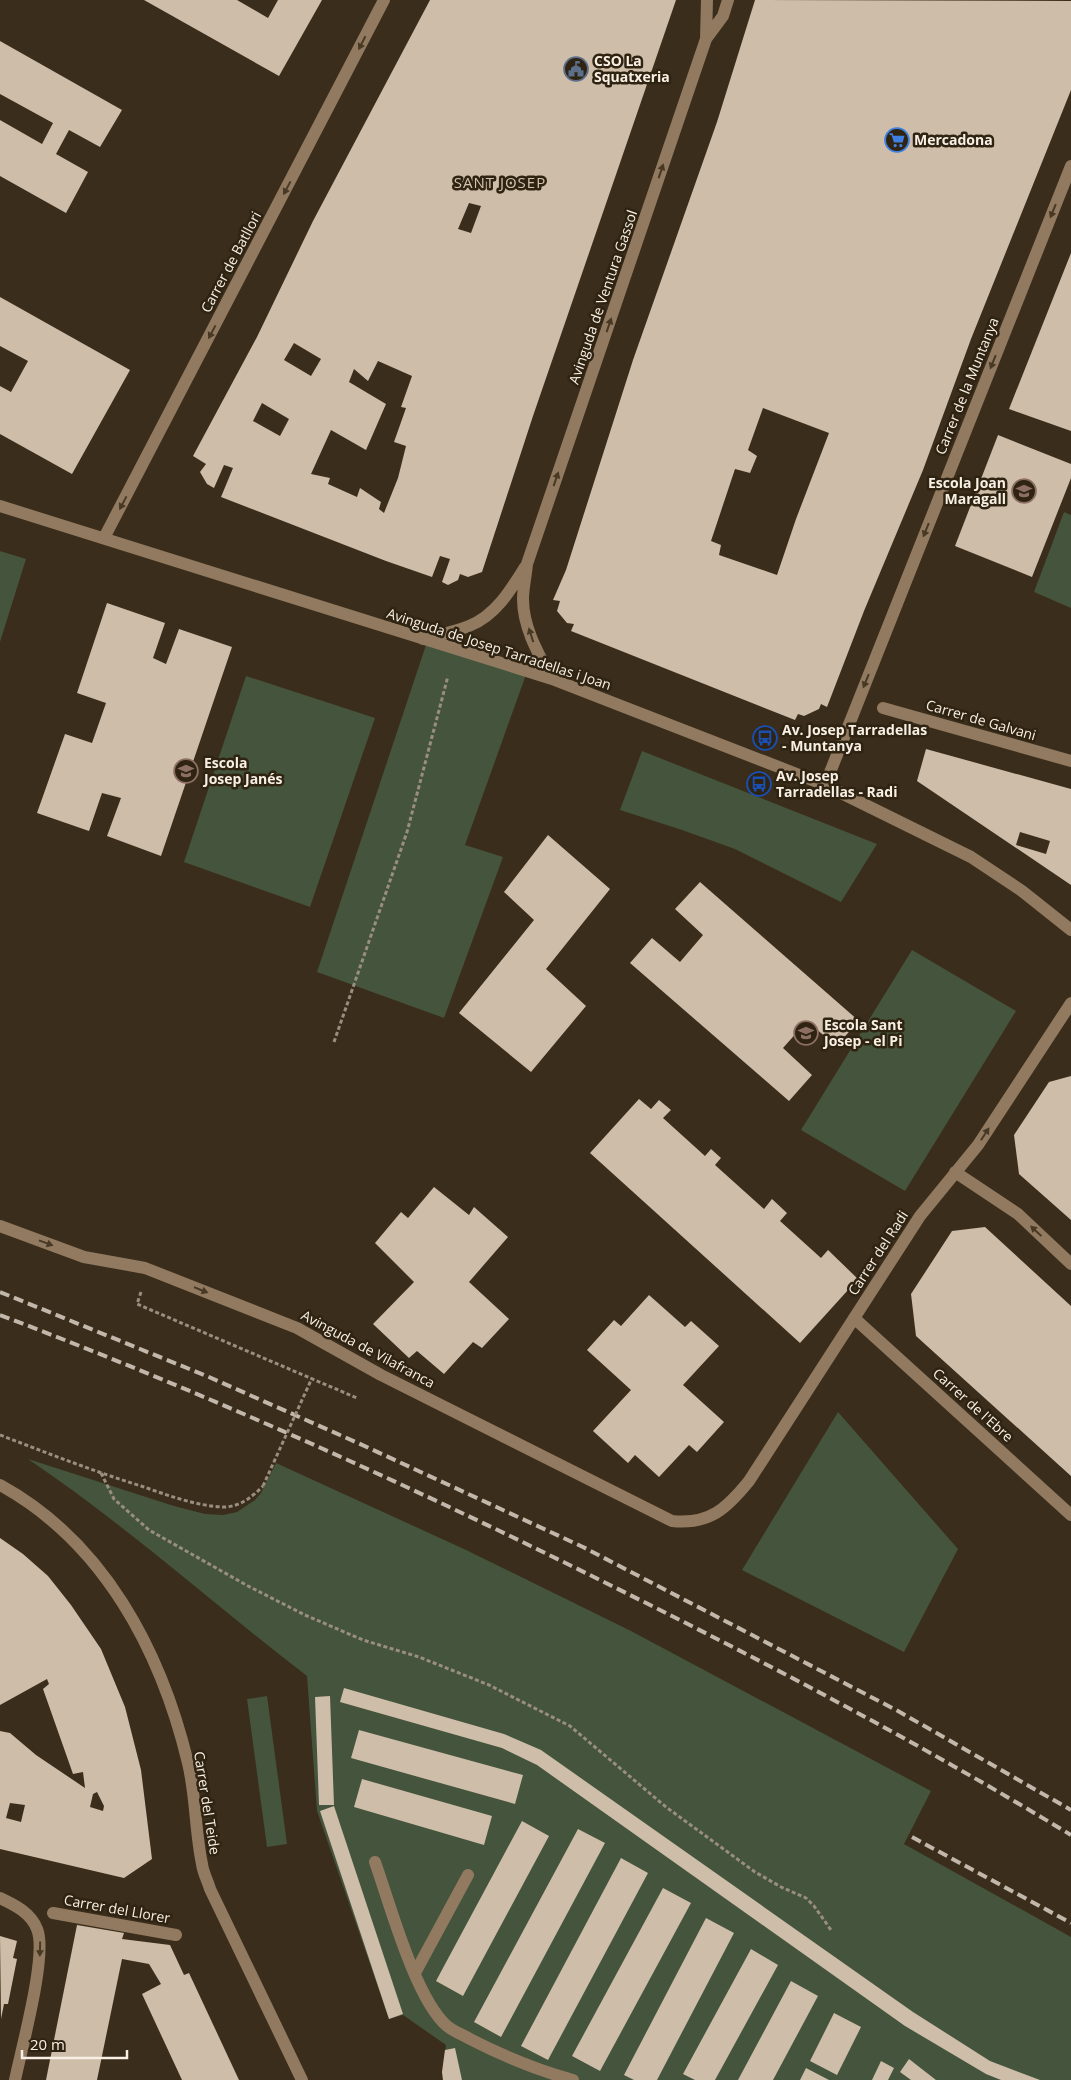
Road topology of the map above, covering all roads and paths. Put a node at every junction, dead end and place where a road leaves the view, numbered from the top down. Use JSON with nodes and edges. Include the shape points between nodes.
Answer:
{"nodes":[{"id":1,"x":384,"y":0,"type":"edge"},
{"id":2,"x":707,"y":0,"type":"edge"},
{"id":3,"x":728,"y":0,"type":"edge"},
{"id":4,"x":706,"y":39,"type":"junction"},
{"id":5,"x":1071,"y":166,"type":"edge"},
{"id":6,"x":0,"y":506,"type":"edge"},
{"id":7,"x":104,"y":538,"type":"junction"},
{"id":8,"x":527,"y":564,"type":"junction"},
{"id":9,"x":423,"y":639,"type":"junction"},
{"id":10,"x":448,"y":676,"type":"dead end"},
{"id":11,"x":552,"y":679,"type":"junction"},
{"id":12,"x":883,"y":708,"type":"dead end"},
{"id":13,"x":1071,"y":761,"type":"edge"},
{"id":14,"x":825,"y":785,"type":"junction"},
{"id":15,"x":1071,"y":930,"type":"edge"},
{"id":16,"x":1071,"y":1003,"type":"edge"},
{"id":17,"x":334,"y":1042,"type":"dead end"},
{"id":18,"x":956,"y":1172,"type":"junction"},
{"id":19,"x":0,"y":1226,"type":"edge"},
{"id":20,"x":1071,"y":1264,"type":"edge"},
{"id":21,"x":142,"y":1292,"type":"dead end"},
{"id":22,"x":854,"y":1318,"type":"junction"},
{"id":23,"x":312,"y":1378,"type":"junction"},
{"id":24,"x":357,"y":1398,"type":"dead end"},
{"id":25,"x":0,"y":1435,"type":"edge"},
{"id":26,"x":102,"y":1473,"type":"junction"},
{"id":27,"x":0,"y":1485,"type":"edge"},
{"id":28,"x":1071,"y":1515,"type":"edge"},
{"id":29,"x":709,"y":1517,"type":"joint"},
{"id":30,"x":375,"y":1862,"type":"dead end"},
{"id":31,"x":468,"y":1875,"type":"dead end"},
{"id":32,"x":0,"y":1898,"type":"edge"},
{"id":33,"x":53,"y":1913,"type":"dead end"},
{"id":34,"x":831,"y":1930,"type":"dead end"},
{"id":35,"x":176,"y":1935,"type":"dead end"},
{"id":36,"x":414,"y":1973,"type":"junction"},
{"id":37,"x":15,"y":2080,"type":"edge"},
{"id":38,"x":302,"y":2080,"type":"edge"},
{"id":39,"x":573,"y":2080,"type":"edge"}],
"edges":[{"from":1,"to":7,"type":"street","name":"Carrer de Batllori","one_way":true},
{"from":2,"to":4,"type":"street","name":"Avinguda de Ventura Gassol"},
{"from":3,"to":4,"type":"street","name":"Avinguda de Ventura Gassol","via":[[723,16]]},
{"from":8,"to":4,"type":"street","name":"Avinguda de Ventura Gassol","one_way":true},
{"from":5,"to":14,"type":"street","name":"Carrer de la Muntanya","one_way":true},
{"from":6,"to":7,"type":"street","name":"Avinguda de Josep Tarradellas i Joan"},
{"from":7,"to":9,"type":"street","name":"Avinguda de Josep Tarradellas i Joan"},
{"from":8,"to":9,"type":"street","name":"Avinguda de Ventura Gassol","via":[[510,592],[487,615],[470,626]]},
{"from":11,"to":8,"type":"street","name":"Avinguda de Ventura Gassol","one_way":true,"via":[[527,623],[523,600]]},
{"from":9,"to":11,"type":"street","name":"Avinguda de Josep Tarradellas i Joan"},
{"from":10,"to":17,"type":"path","via":[[407,832]]},
{"from":11,"to":14,"type":"street","name":"Avinguda de Josep Tarradellas i Joan"},
{"from":12,"to":13,"type":"street","name":"Carrer de Galvani"},
{"from":14,"to":15,"type":"street","name":"Avinguda de Josep Tarradellas i Joan","via":[[970,857],[1022,890]]},
{"from":18,"to":16,"type":"street","name":"Carrer del Radi","one_way":true,"via":[[978,1145]]},
{"from":20,"to":18,"type":"street","one_way":true,"via":[[1018,1214]]},
{"from":18,"to":22,"type":"street","name":"Carrer del Radi","via":[[920,1216]]},
{"from":19,"to":29,"type":"street","name":"Avinguda de Vilafranca","one_way":true,"via":[[84,1257],[145,1268],[297,1328],[390,1379],[672,1521],[690,1523]]},
{"from":21,"to":23,"type":"path","via":[[137,1304]]},
{"from":22,"to":28,"type":"street","name":"Carrer de l'Ebre"},
{"from":22,"to":29,"type":"street","name":"Carrer del Radi","via":[[749,1481],[733,1501]]},
{"from":23,"to":24,"type":"path"},
{"from":23,"to":26,"type":"path","bridge":true,"via":[[262,1486],[240,1504],[224,1507],[171,1496]]},
{"from":25,"to":26,"type":"path"},
{"from":26,"to":34,"type":"path","via":[[114,1499],[149,1530],[248,1586],[363,1640],[419,1657],[489,1685],[570,1726],[666,1807],[755,1872],[806,1898]]},
{"from":27,"to":38,"type":"street","name":"Carrer del Teide","via":[[62,1528],[122,1599],[149,1649],[162,1677],[188,1763],[202,1866],[210,1889]]},
{"from":30,"to":36,"type":"street"},
{"from":31,"to":36,"type":"street"},
{"from":32,"to":37,"type":"street","one_way":true,"via":[[19,1908],[32,1920],[38,1930],[40,1944],[39,1967]]},
{"from":33,"to":35,"type":"street","name":"Carrer del Llorer"},
{"from":36,"to":39,"type":"street","via":[[434,2010],[448,2026],[522,2063]]}]}
